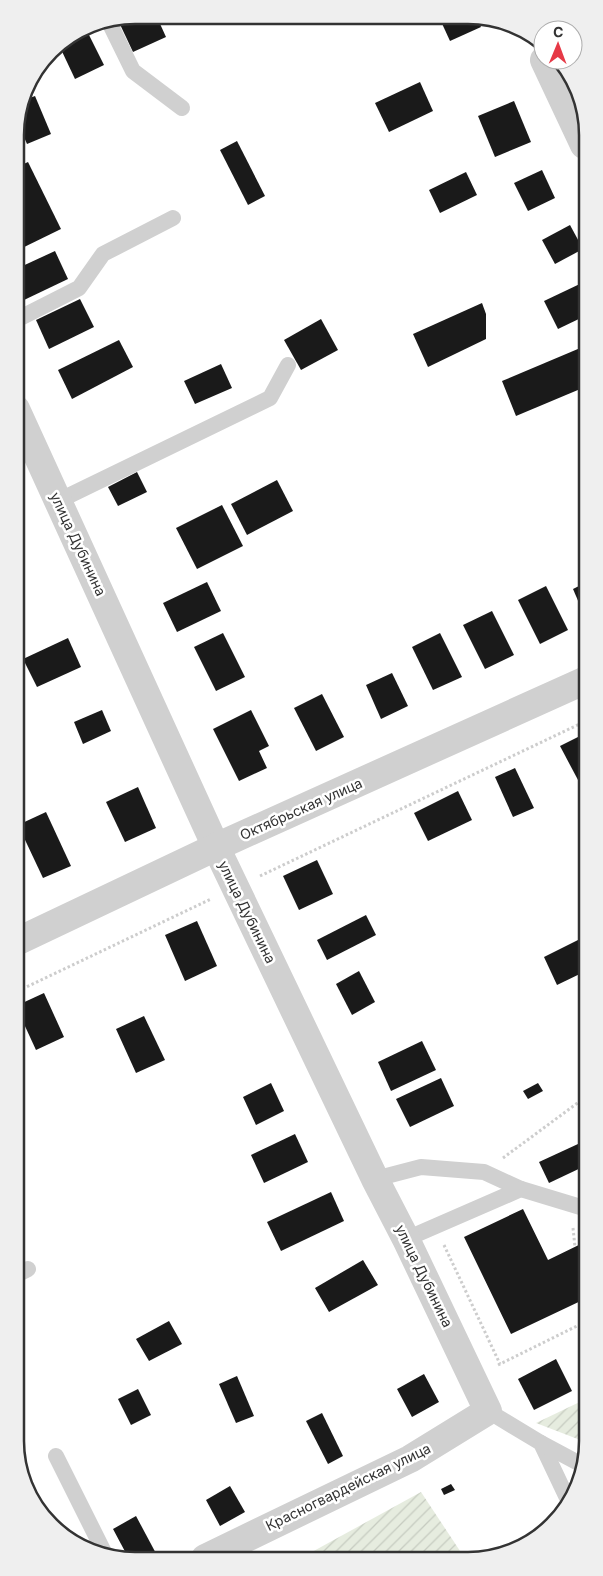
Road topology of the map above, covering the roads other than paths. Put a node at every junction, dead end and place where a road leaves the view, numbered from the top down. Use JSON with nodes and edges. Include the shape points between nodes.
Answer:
{"nodes":[{"id":1,"x":111,"y":27,"type":"edge"},
{"id":2,"x":552,"y":70,"type":"edge"},
{"id":3,"x":182,"y":108,"type":"dead end"},
{"id":4,"x":579,"y":133,"type":"edge"},
{"id":5,"x":173,"y":218,"type":"dead end"},
{"id":6,"x":24,"y":316,"type":"edge"},
{"id":7,"x":288,"y":365,"type":"dead end"},
{"id":8,"x":24,"y":427,"type":"edge"},
{"id":9,"x":58,"y":501,"type":"junction"},
{"id":10,"x":579,"y":683,"type":"edge"},
{"id":11,"x":216,"y":847,"type":"junction"},
{"id":12,"x":24,"y":938,"type":"edge"},
{"id":13,"x":375,"y":1179,"type":"junction"},
{"id":14,"x":521,"y":1188,"type":"junction"},
{"id":15,"x":579,"y":1206,"type":"edge"},
{"id":16,"x":406,"y":1238,"type":"junction"},
{"id":17,"x":488,"y":1410,"type":"junction"},
{"id":18,"x":541,"y":1444,"type":"junction"},
{"id":19,"x":56,"y":1456,"type":"dead end"},
{"id":20,"x":577,"y":1462,"type":"edge"},
{"id":21,"x":565,"y":1494,"type":"edge"},
{"id":22,"x":101,"y":1547,"type":"edge"},
{"id":23,"x":217,"y":1552,"type":"edge"}],
"edges":[{"from":1,"to":3,"type":"lane","via":[[133,71]]},
{"from":2,"to":4,"type":"street"},
{"from":5,"to":6,"type":"lane","via":[[103,254],[79,288]]},
{"from":7,"to":9,"type":"lane","via":[[270,398]]},
{"from":8,"to":9,"type":"street","name":"улица Дубинина"},
{"from":9,"to":11,"type":"street","name":"улица Дубинина"},
{"from":10,"to":11,"type":"street","name":"Октябрьская улица"},
{"from":11,"to":12,"type":"street","name":"Октябрьская улица"},
{"from":11,"to":13,"type":"street","name":"улица Дубинина"},
{"from":13,"to":14,"type":"lane","via":[[421,1167],[484,1172]]},
{"from":13,"to":16,"type":"street","name":"улица Дубинина"},
{"from":14,"to":15,"type":"lane"},
{"from":14,"to":16,"type":"lane"},
{"from":16,"to":17,"type":"street","name":"улица Дубинина"},
{"from":17,"to":18,"type":"lane"},
{"from":17,"to":23,"type":"street","name":"Красногвардейская улица","via":[[410,1459]]},
{"from":18,"to":20,"type":"lane"},
{"from":18,"to":21,"type":"lane"},
{"from":19,"to":22,"type":"lane"}]}
